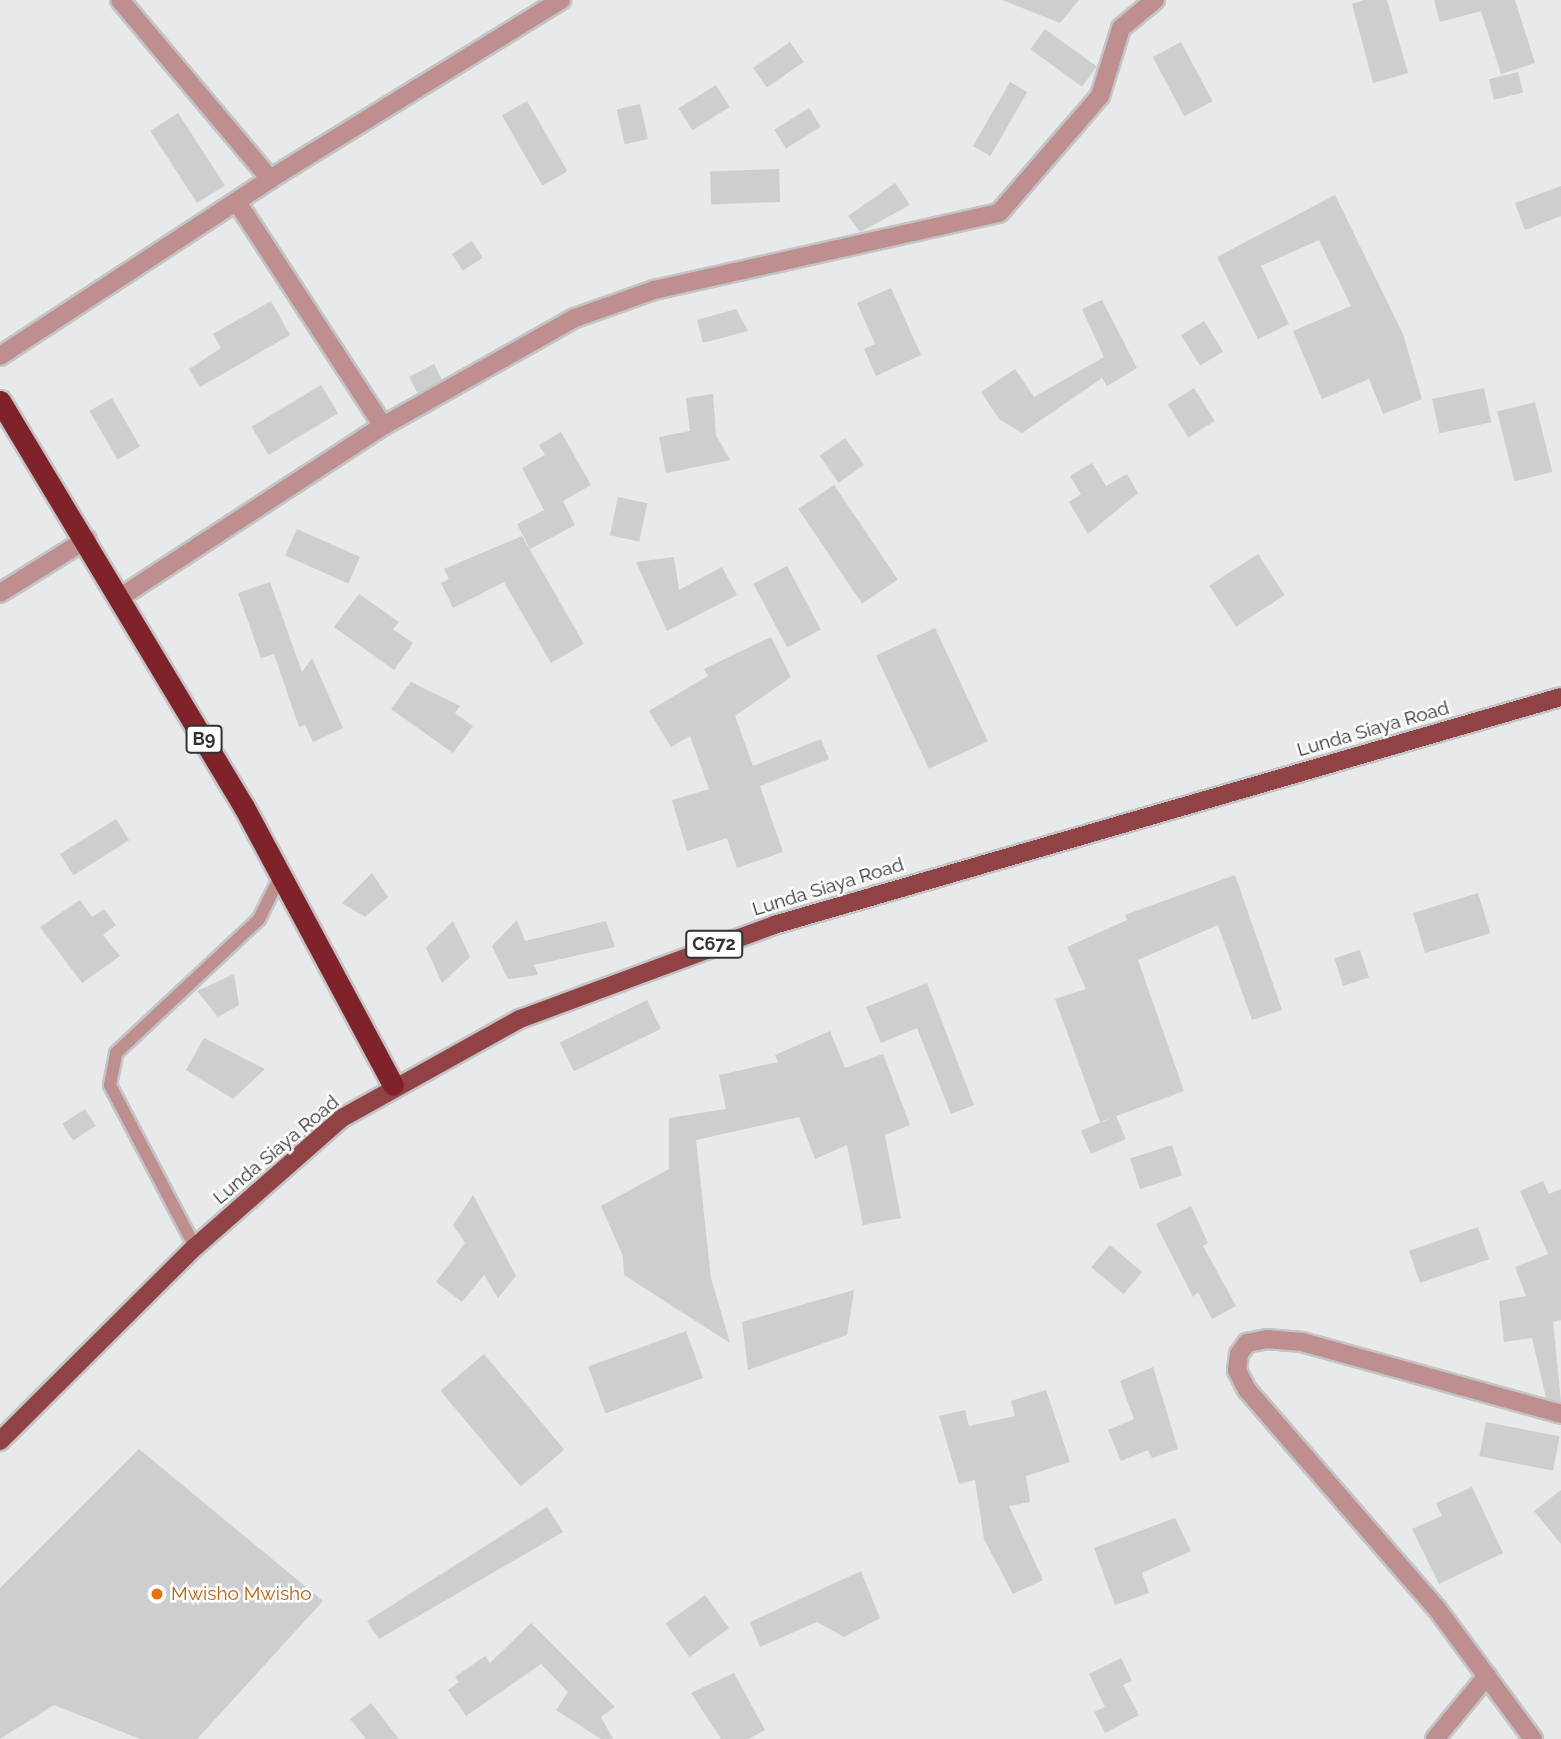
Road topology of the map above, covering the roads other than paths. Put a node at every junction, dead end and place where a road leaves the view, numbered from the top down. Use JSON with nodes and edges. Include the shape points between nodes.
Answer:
{"nodes":[{"id":1,"x":120,"y":0,"type":"edge"},
{"id":2,"x":561,"y":0,"type":"edge"},
{"id":3,"x":1155,"y":0,"type":"edge"},
{"id":4,"x":270,"y":179,"type":"junction"},
{"id":5,"x":237,"y":202,"type":"junction"},
{"id":6,"x":0,"y":356,"type":"edge"},
{"id":7,"x":0,"y":401,"type":"edge"},
{"id":8,"x":383,"y":426,"type":"junction"},
{"id":9,"x":87,"y":539,"type":"junction"},
{"id":10,"x":0,"y":593,"type":"edge"},
{"id":11,"x":121,"y":596,"type":"junction"},
{"id":12,"x":1561,"y":697,"type":"edge"},
{"id":13,"x":281,"y":875,"type":"junction"},
{"id":14,"x":393,"y":1085,"type":"junction"},
{"id":15,"x":195,"y":1247,"type":"junction"},
{"id":16,"x":1561,"y":1415,"type":"edge"},
{"id":17,"x":0,"y":1441,"type":"edge"},
{"id":18,"x":1487,"y":1676,"type":"junction"},
{"id":19,"x":1435,"y":1739,"type":"edge"},
{"id":20,"x":1533,"y":1739,"type":"edge"}],
"edges":[{"from":1,"to":4,"type":"street"},
{"from":2,"to":4,"type":"street"},
{"from":3,"to":8,"type":"street","via":[[1121,28],[1094,105],[999,213],[643,294],[545,333]]},
{"from":4,"to":5,"type":"street"},
{"from":5,"to":6,"type":"street"},
{"from":5,"to":8,"type":"street"},
{"from":7,"to":9,"type":"highway","number":"B9"},
{"from":8,"to":11,"type":"street"},
{"from":9,"to":10,"type":"street"},
{"from":9,"to":11,"type":"highway","number":"B9"},
{"from":11,"to":13,"type":"highway","number":"B9"},
{"from":12,"to":14,"type":"main road","name":"Lunda Siaya Road","number":"C672","via":[[707,947],[520,1019]]},
{"from":13,"to":14,"type":"highway","number":"B9"},
{"from":13,"to":15,"type":"lane","via":[[259,919],[116,1053],[110,1085]]},
{"from":14,"to":15,"type":"main road","name":"Lunda Siaya Road","number":"C672","via":[[341,1118]]},
{"from":15,"to":17,"type":"main road","name":"Lunda Siaya Road","number":"C672"},
{"from":16,"to":18,"type":"street","via":[[1301,1342],[1267,1339],[1247,1343],[1239,1354],[1237,1370],[1247,1390],[1437,1609]]},
{"from":18,"to":19,"type":"street"},
{"from":18,"to":20,"type":"street"}]}
